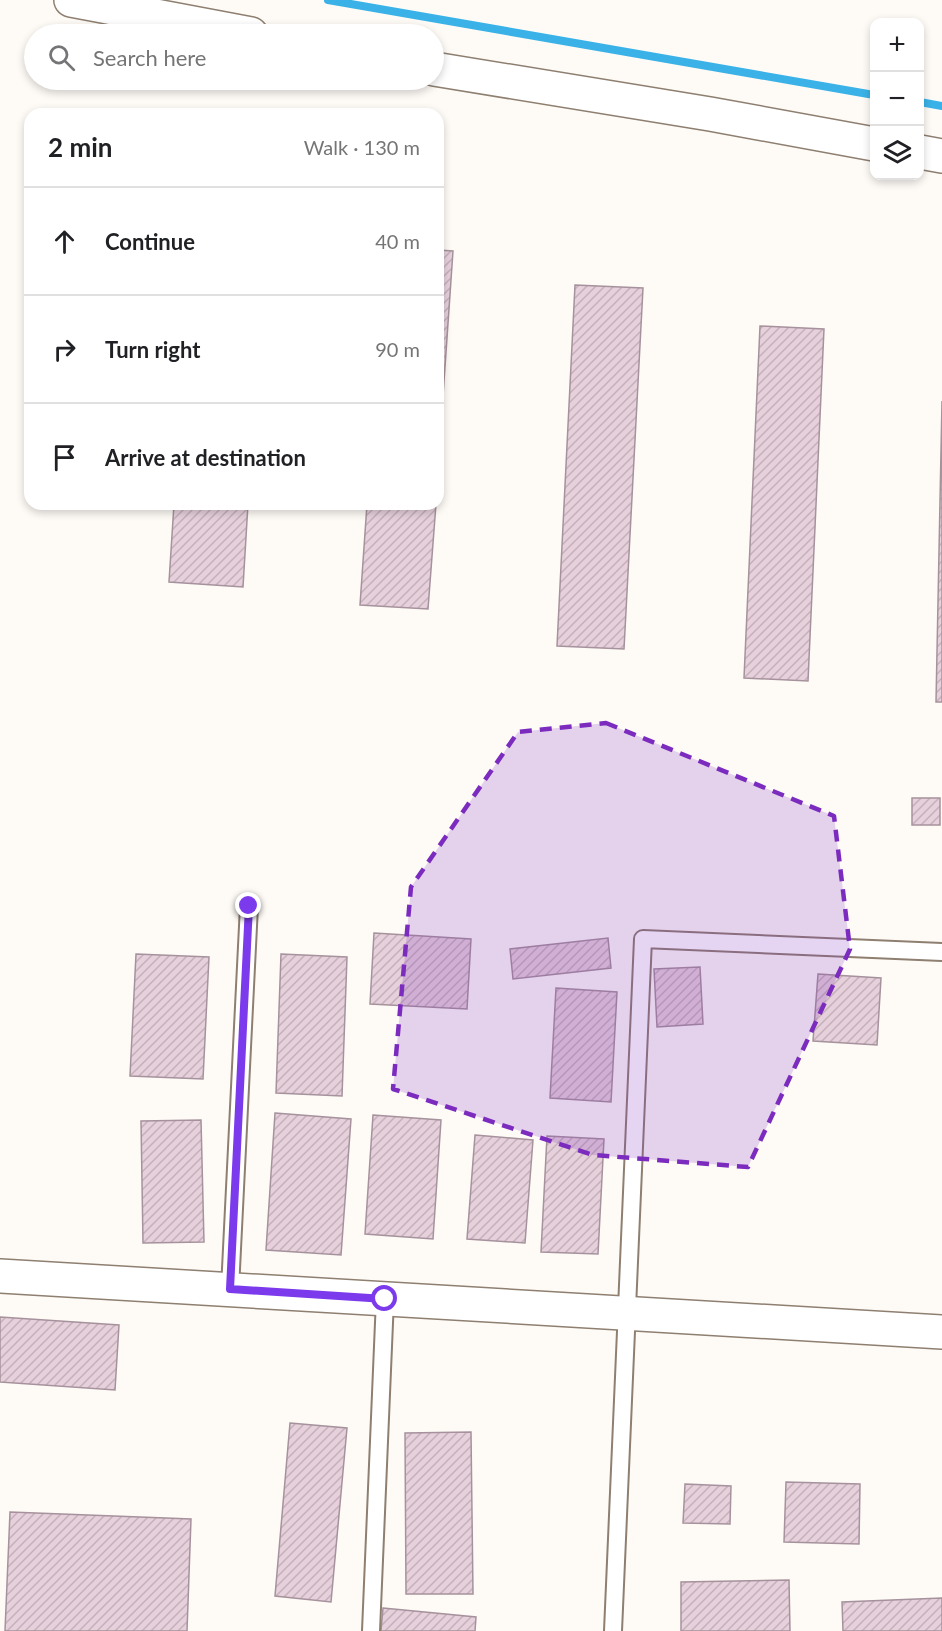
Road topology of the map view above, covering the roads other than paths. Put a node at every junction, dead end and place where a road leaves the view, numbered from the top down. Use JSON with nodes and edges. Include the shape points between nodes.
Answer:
{"nodes":[{"id":1,"x":71,"y":0,"type":"edge"},
{"id":2,"x":197,"y":24,"type":"edge"},
{"id":3,"x":444,"y":71,"type":"edge"},
{"id":4,"x":870,"y":143,"type":"edge"},
{"id":5,"x":924,"y":153,"type":"edge"},
{"id":6,"x":942,"y":156,"type":"edge"},
{"id":7,"x":249,"y":906,"type":"dead end"},
{"id":8,"x":942,"y":952,"type":"edge"},
{"id":9,"x":0,"y":1276,"type":"edge"},
{"id":10,"x":230,"y":1289,"type":"junction"},
{"id":11,"x":385,"y":1299,"type":"junction"},
{"id":12,"x":627,"y":1313,"type":"junction"},
{"id":13,"x":942,"y":1332,"type":"edge"},
{"id":14,"x":371,"y":1631,"type":"edge"},
{"id":15,"x":613,"y":1631,"type":"edge"}],
"edges":[{"from":1,"to":2,"type":"street"},
{"from":3,"to":4,"type":"street"},
{"from":5,"to":6,"type":"street"},
{"from":7,"to":10,"type":"lane"},
{"from":8,"to":12,"type":"lane","via":[[643,939]]},
{"from":9,"to":10,"type":"street"},
{"from":10,"to":11,"type":"street"},
{"from":11,"to":12,"type":"street"},
{"from":11,"to":14,"type":"lane"},
{"from":12,"to":13,"type":"street"},
{"from":12,"to":15,"type":"lane"}]}
